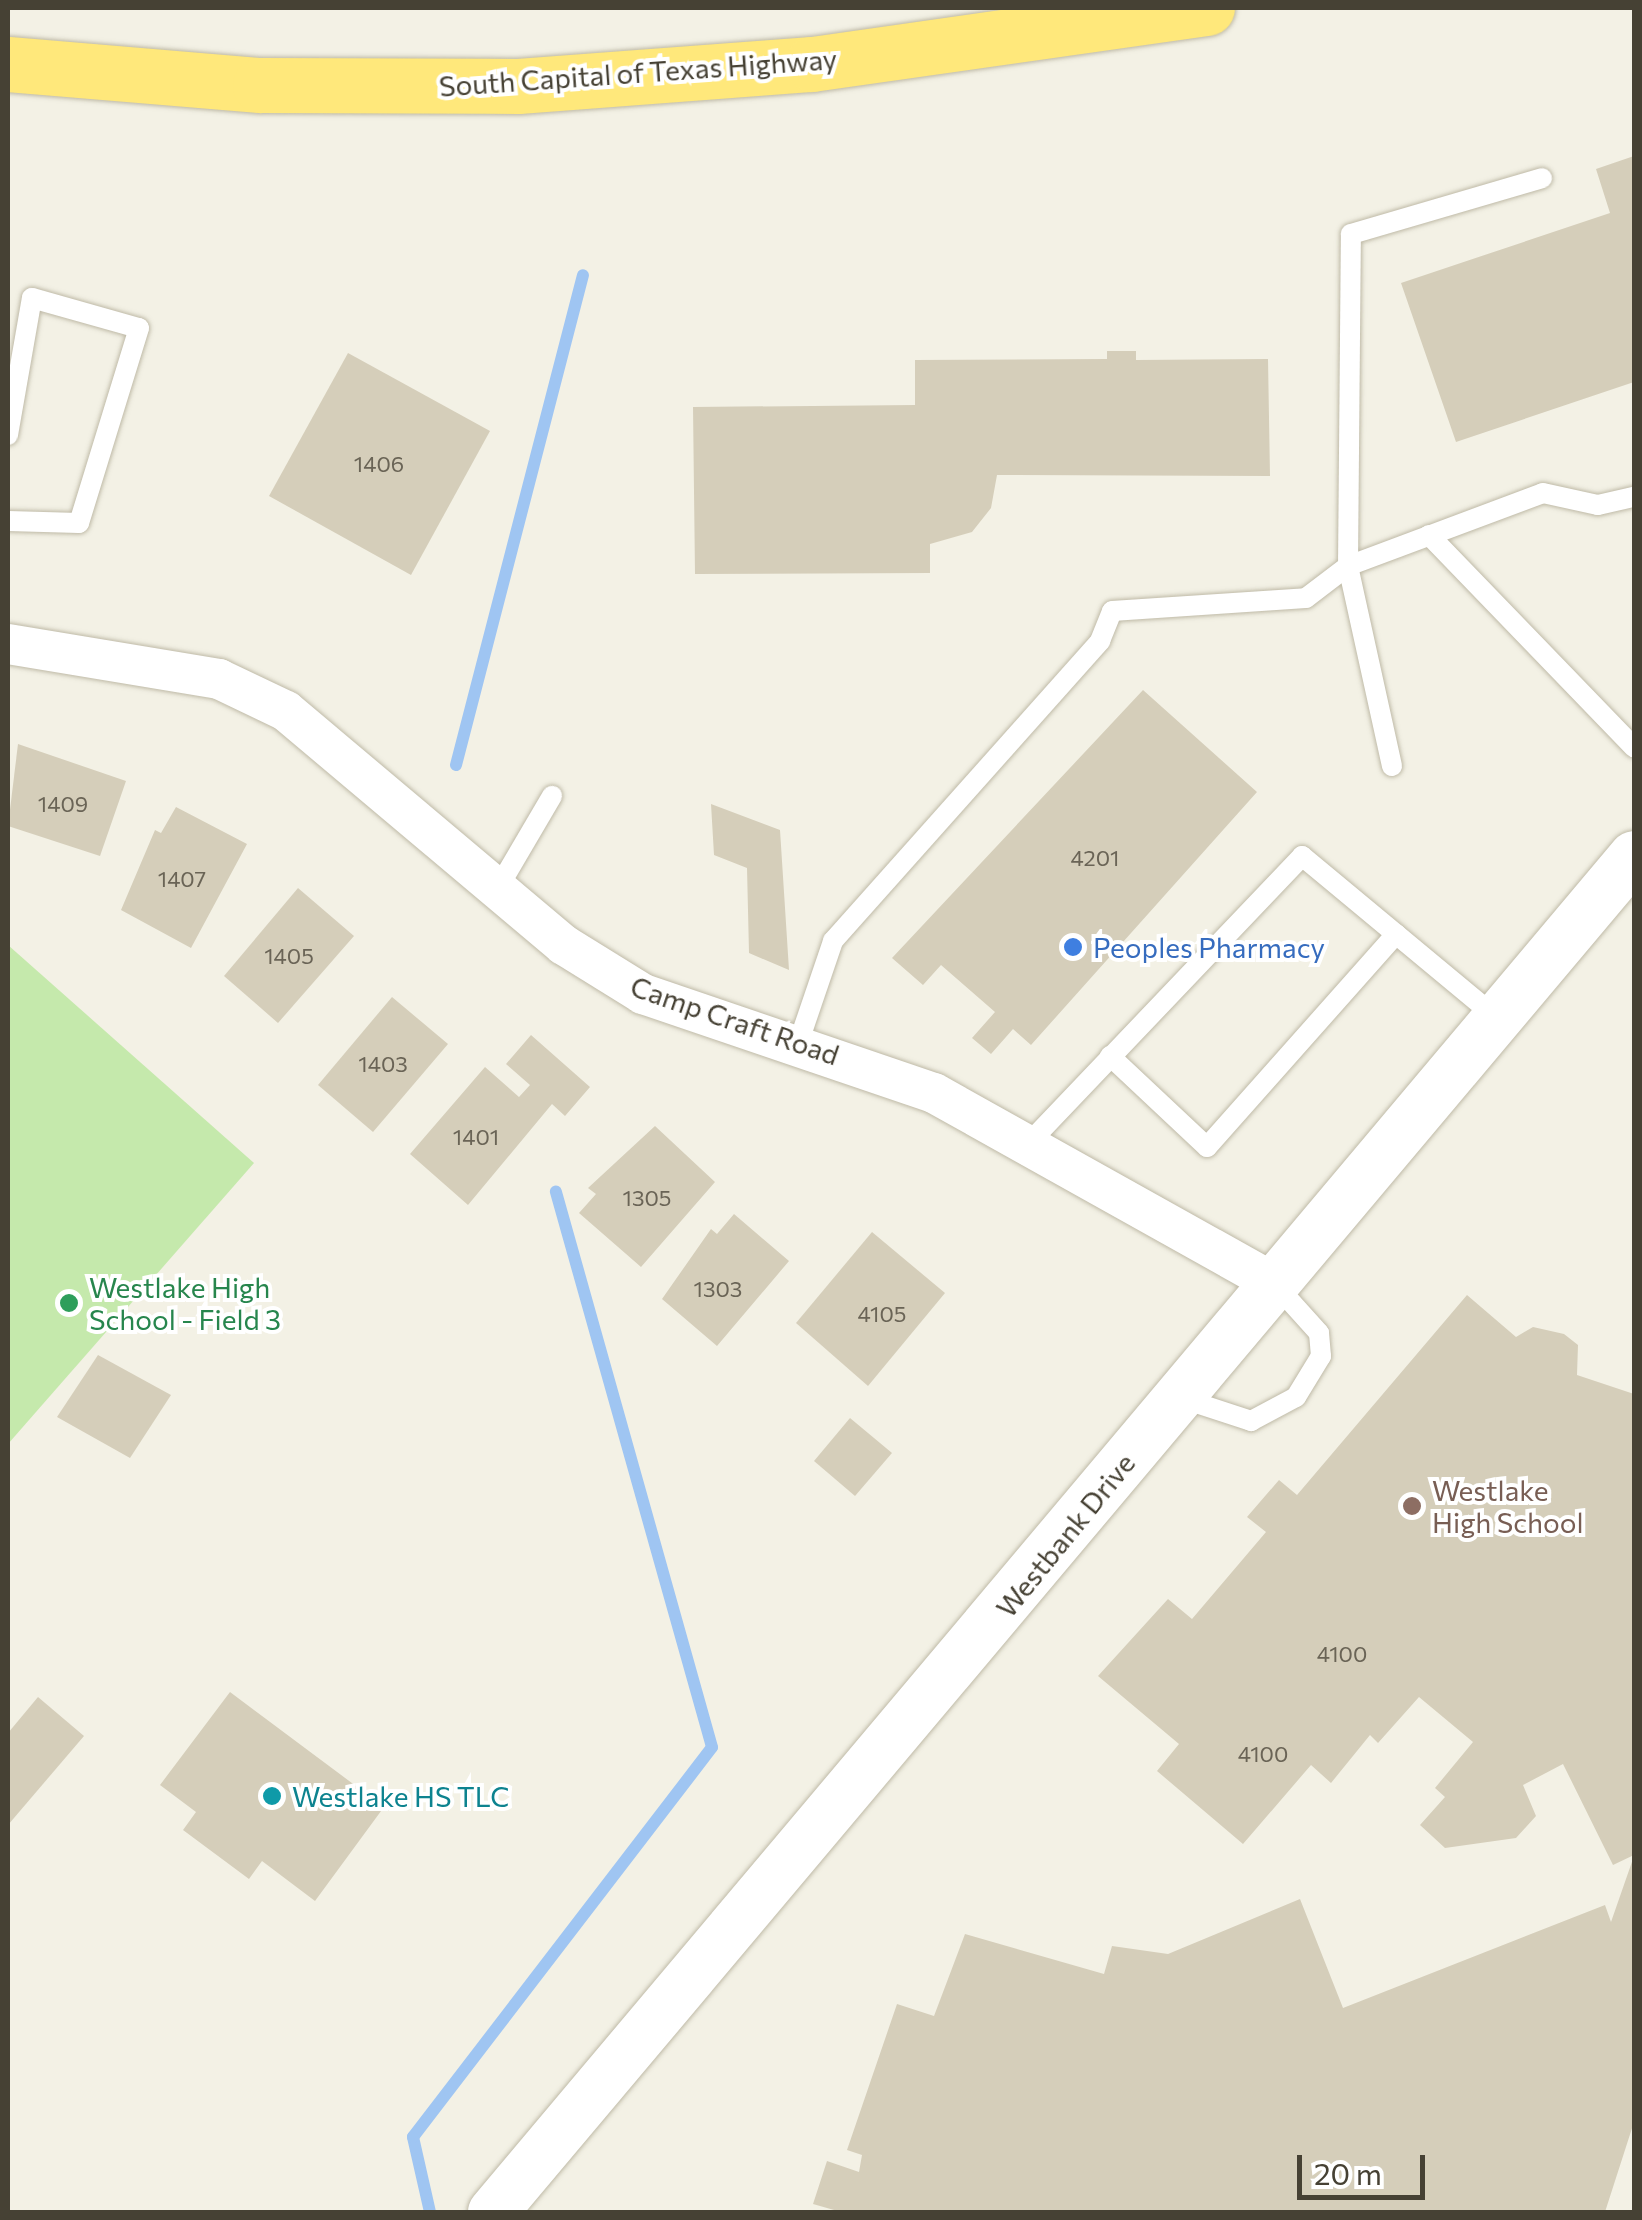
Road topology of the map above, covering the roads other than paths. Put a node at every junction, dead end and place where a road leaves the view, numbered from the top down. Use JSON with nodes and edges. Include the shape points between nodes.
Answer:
{"nodes":[{"id":1,"x":1206,"y":8,"type":"edge"},
{"id":2,"x":8,"y":64,"type":"edge"},
{"id":3,"x":1542,"y":178,"type":"dead end"},
{"id":4,"x":8,"y":435,"type":"edge"},
{"id":5,"x":1634,"y":497,"type":"edge"},
{"id":6,"x":8,"y":520,"type":"edge"},
{"id":7,"x":1429,"y":534,"type":"junction"},
{"id":8,"x":1348,"y":566,"type":"junction"},
{"id":9,"x":8,"y":644,"type":"edge"},
{"id":10,"x":1634,"y":748,"type":"edge"},
{"id":11,"x":1392,"y":766,"type":"dead end"},
{"id":12,"x":552,"y":796,"type":"dead end"},
{"id":13,"x":1634,"y":856,"type":"edge"},
{"id":14,"x":498,"y":888,"type":"junction"},
{"id":15,"x":1396,"y":934,"type":"junction"},
{"id":16,"x":1496,"y":1017,"type":"junction"},
{"id":17,"x":800,"y":1041,"type":"junction"},
{"id":18,"x":1110,"y":1056,"type":"junction"},
{"id":19,"x":1027,"y":1146,"type":"junction"},
{"id":20,"x":1274,"y":1283,"type":"junction"},
{"id":21,"x":1178,"y":1398,"type":"junction"},
{"id":22,"x":493,"y":2212,"type":"edge"}],
"edges":[{"from":1,"to":2,"type":"highway","name":"South Capital of Texas Highway","via":[[812,64],[518,86],[260,85]]},
{"from":3,"to":8,"type":"lane","via":[[1351,234]]},
{"from":4,"to":6,"type":"lane","via":[[32,298],[139,328],[79,524]]},
{"from":5,"to":7,"type":"lane","via":[[1598,506],[1543,493]]},
{"from":7,"to":8,"type":"lane"},
{"from":7,"to":10,"type":"lane"},
{"from":8,"to":11,"type":"lane"},
{"from":8,"to":17,"type":"lane","via":[[1306,598],[1112,611],[1100,641],[833,941]]},
{"from":9,"to":14,"type":"street","name":"Camp Craft Road","via":[[219,679],[286,711]]},
{"from":12,"to":14,"type":"lane"},
{"from":13,"to":16,"type":"street","name":"Westbank Drive"},
{"from":14,"to":17,"type":"street","name":"Camp Craft Road","via":[[564,945],[643,994]]},
{"from":15,"to":16,"type":"lane"},
{"from":15,"to":18,"type":"lane","via":[[1302,856]]},
{"from":15,"to":18,"type":"lane","via":[[1208,1147]]},
{"from":16,"to":20,"type":"street","name":"Westbank Drive"},
{"from":17,"to":19,"type":"street","name":"Camp Craft Road","via":[[934,1093]]},
{"from":18,"to":19,"type":"lane"},
{"from":19,"to":20,"type":"street","name":"Camp Craft Road"},
{"from":20,"to":21,"type":"street","name":"Westbank Drive"},
{"from":20,"to":21,"type":"lane","via":[[1319,1333],[1321,1356],[1296,1397],[1251,1421]]},
{"from":21,"to":22,"type":"street","name":"Westbank Drive"}]}
